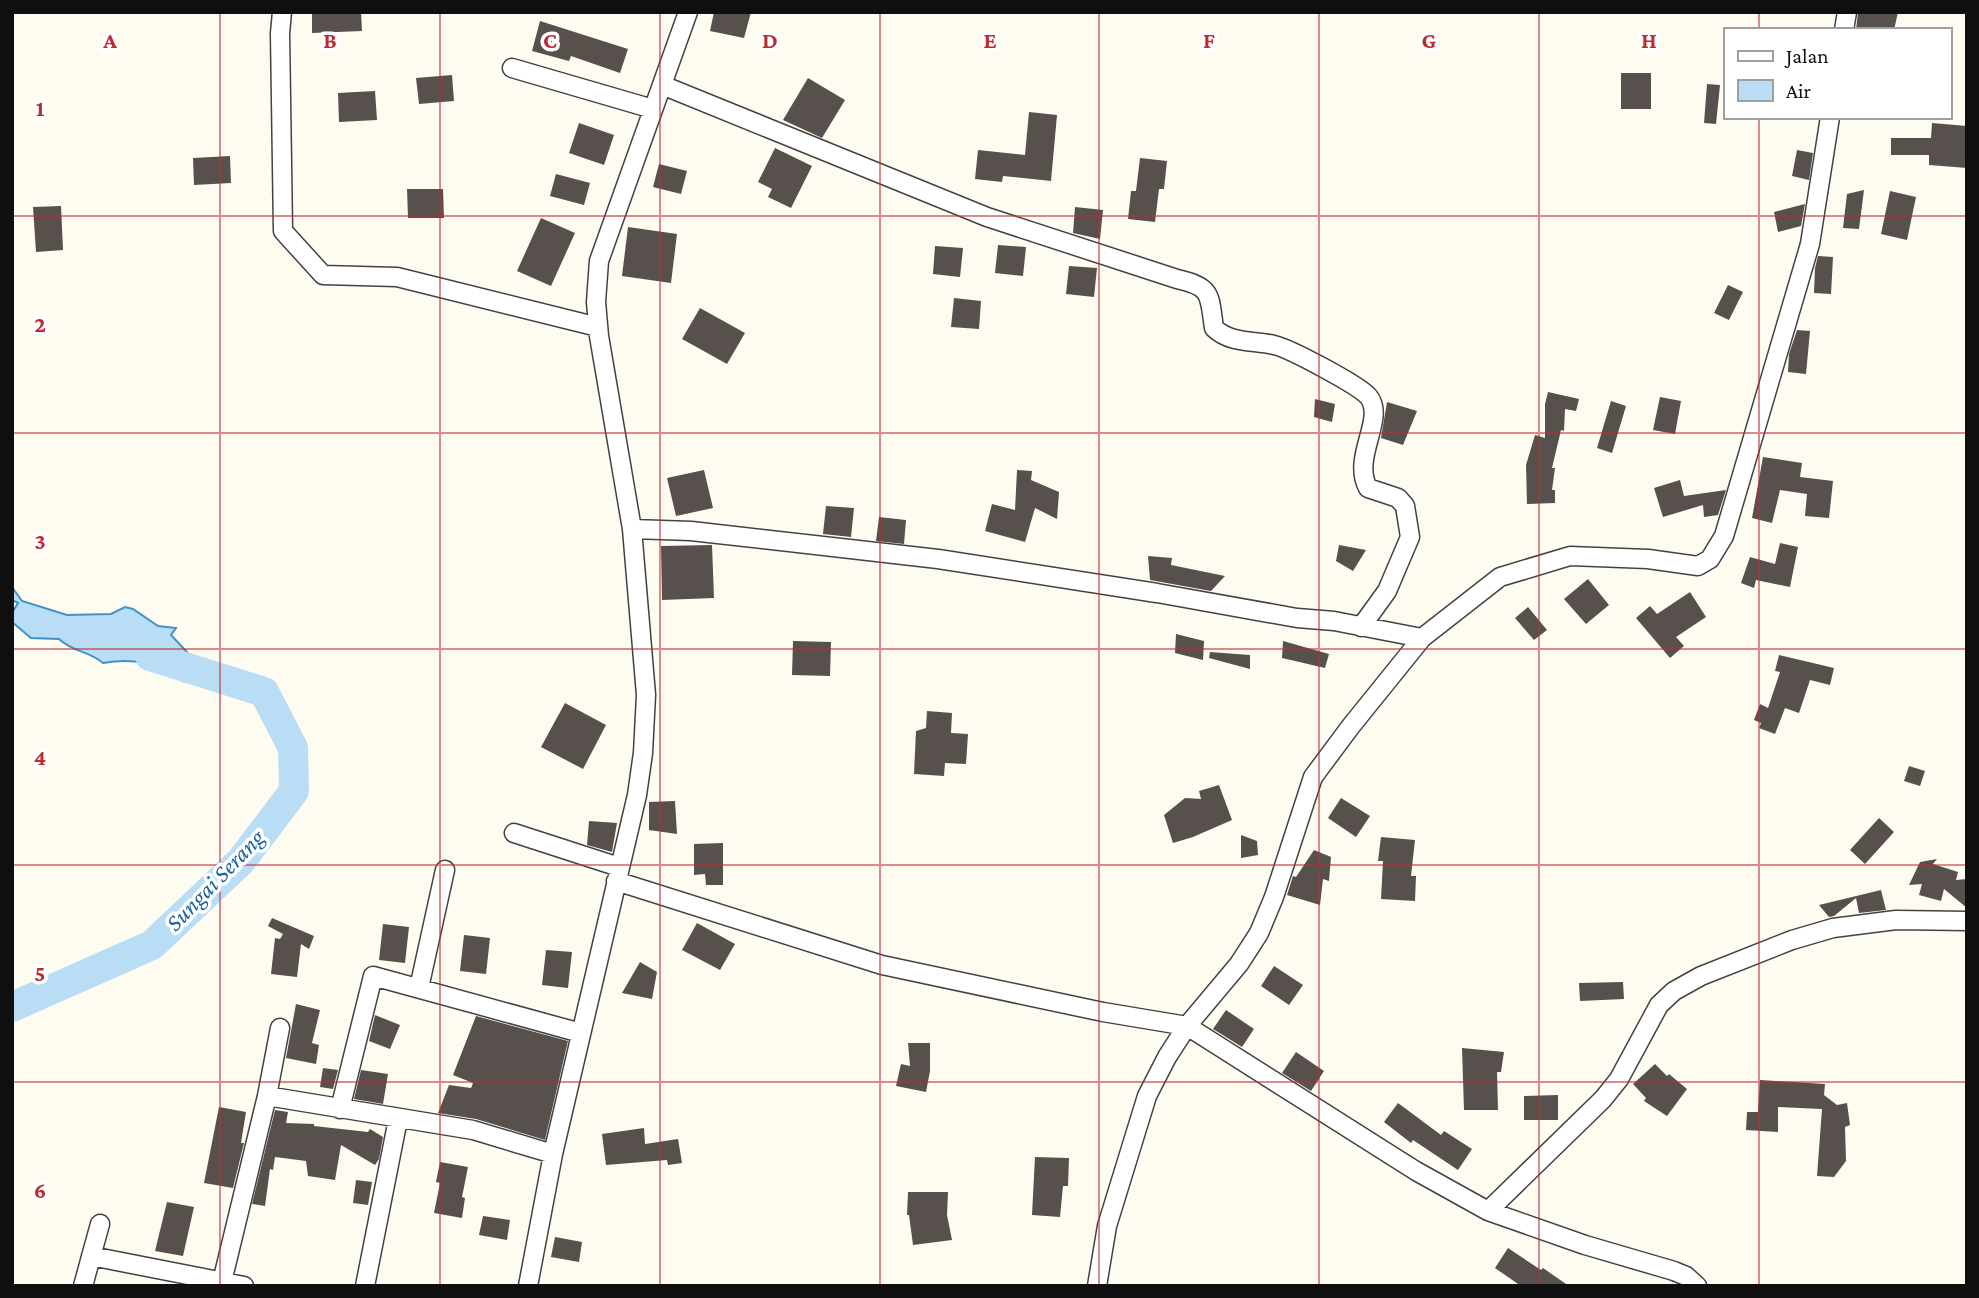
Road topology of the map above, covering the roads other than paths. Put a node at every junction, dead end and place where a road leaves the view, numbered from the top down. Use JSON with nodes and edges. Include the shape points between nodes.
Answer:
{"nodes":[{"id":1,"x":282,"y":12,"type":"edge"},
{"id":2,"x":688,"y":12,"type":"edge"},
{"id":3,"x":512,"y":68,"type":"dead end"},
{"id":4,"x":662,"y":85,"type":"junction"},
{"id":5,"x":653,"y":109,"type":"junction"},
{"id":6,"x":1830,"y":119,"type":"edge"},
{"id":7,"x":598,"y":327,"type":"junction"},
{"id":8,"x":632,"y":529,"type":"junction"},
{"id":9,"x":1361,"y":626,"type":"junction"},
{"id":10,"x":1422,"y":638,"type":"junction"},
{"id":11,"x":514,"y":833,"type":"dead end"},
{"id":12,"x":444,"y":870,"type":"dead end"},
{"id":13,"x":618,"y":874,"type":"junction"},
{"id":14,"x":1967,"y":921,"type":"edge"},
{"id":15,"x":419,"y":988,"type":"junction"},
{"id":16,"x":1187,"y":1026,"type":"junction"},
{"id":17,"x":280,"y":1028,"type":"dead end"},
{"id":18,"x":581,"y":1032,"type":"junction"},
{"id":19,"x":267,"y":1096,"type":"junction"},
{"id":20,"x":340,"y":1108,"type":"junction"},
{"id":21,"x":398,"y":1119,"type":"junction"},
{"id":22,"x":553,"y":1154,"type":"junction"},
{"id":23,"x":1488,"y":1211,"type":"junction"},
{"id":24,"x":100,"y":1224,"type":"dead end"},
{"id":25,"x":91,"y":1256,"type":"junction"},
{"id":26,"x":221,"y":1283,"type":"edge"},
{"id":27,"x":83,"y":1286,"type":"edge"},
{"id":28,"x":244,"y":1286,"type":"edge"},
{"id":29,"x":365,"y":1286,"type":"edge"},
{"id":30,"x":528,"y":1286,"type":"edge"},
{"id":31,"x":1097,"y":1286,"type":"edge"},
{"id":32,"x":1697,"y":1286,"type":"edge"}],
"edges":[{"from":1,"to":7,"type":"street","via":[[283,231],[323,275],[397,277]]},
{"from":2,"to":4,"type":"street"},
{"from":3,"to":5,"type":"street"},
{"from":4,"to":5,"type":"street"},
{"from":4,"to":9,"type":"street","via":[[987,218],[1196,284],[1206,290],[1212,303],[1214,328],[1229,339],[1277,345],[1367,395],[1374,419],[1362,476],[1368,488],[1398,498],[1405,506],[1410,537],[1387,591]]},
{"from":5,"to":7,"type":"street","via":[[599,261]]},
{"from":6,"to":10,"type":"street","via":[[1810,244],[1724,536],[1710,559],[1694,566],[1570,556],[1500,577]]},
{"from":7,"to":8,"type":"street"},
{"from":8,"to":9,"type":"street","via":[[691,531],[938,559]]},
{"from":8,"to":13,"type":"street","via":[[646,706],[638,785]]},
{"from":9,"to":10,"type":"street"},
{"from":10,"to":16,"type":"street","via":[[1312,777],[1259,933]]},
{"from":11,"to":13,"type":"street"},
{"from":12,"to":15,"type":"street"},
{"from":13,"to":16,"type":"street","via":[[882,965]]},
{"from":13,"to":18,"type":"street"},
{"from":14,"to":23,"type":"street","via":[[1896,920],[1832,928],[1701,976],[1674,991],[1660,1005],[1611,1089]]},
{"from":15,"to":18,"type":"street"},
{"from":15,"to":20,"type":"street","via":[[373,976]]},
{"from":16,"to":23,"type":"street","via":[[1416,1171]]},
{"from":16,"to":31,"type":"street","via":[[1147,1096],[1107,1226]]},
{"from":17,"to":19,"type":"street"},
{"from":18,"to":22,"type":"street"},
{"from":19,"to":20,"type":"street"},
{"from":19,"to":26,"type":"street"},
{"from":20,"to":21,"type":"street"},
{"from":21,"to":22,"type":"street","via":[[473,1130]]},
{"from":21,"to":29,"type":"street"},
{"from":22,"to":30,"type":"street"},
{"from":23,"to":32,"type":"street","via":[[1675,1271]]},
{"from":24,"to":25,"type":"street"},
{"from":25,"to":26,"type":"street"},
{"from":25,"to":27,"type":"street"},
{"from":26,"to":28,"type":"street"}]}
